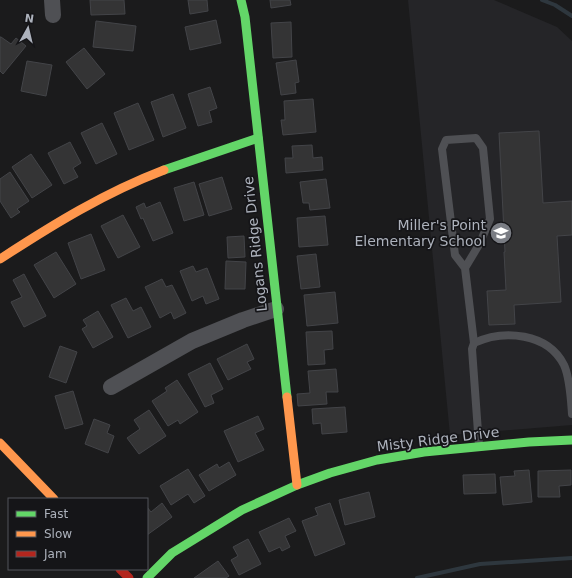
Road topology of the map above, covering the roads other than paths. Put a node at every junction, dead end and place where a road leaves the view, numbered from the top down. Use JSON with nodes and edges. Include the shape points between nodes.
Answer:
{"nodes":[{"id":1,"x":241,"y":0,"type":"edge"},
{"id":2,"x":258,"y":138,"type":"junction"},
{"id":3,"x":0,"y":259,"type":"edge"},
{"id":4,"x":464,"y":268,"type":"junction"},
{"id":5,"x":276,"y":309,"type":"junction"},
{"id":6,"x":474,"y":344,"type":"junction"},
{"id":7,"x":111,"y":387,"type":"dead end"},
{"id":8,"x":571,"y":394,"type":"edge"},
{"id":9,"x":572,"y":414,"type":"edge"},
{"id":10,"x":572,"y":440,"type":"edge"},
{"id":11,"x":0,"y":443,"type":"edge"},
{"id":12,"x":480,"y":447,"type":"junction"},
{"id":13,"x":297,"y":484,"type":"junction"},
{"id":14,"x":53,"y":498,"type":"edge"},
{"id":15,"x":121,"y":570,"type":"edge"},
{"id":16,"x":129,"y":578,"type":"edge"},
{"id":17,"x":146,"y":578,"type":"edge"}],
"edges":[{"from":1,"to":2,"type":"street","name":"Logans Ridge Drive"},
{"from":2,"to":3,"type":"street","via":[[184,162],[117,189]]},
{"from":2,"to":5,"type":"street","name":"Logans Ridge Drive"},
{"from":4,"to":4,"type":"lane","via":[[480,243],[490,219],[483,148],[476,138],[446,140],[442,149],[455,255]]},
{"from":4,"to":6,"type":"lane"},
{"from":5,"to":7,"type":"street","via":[[192,342]]},
{"from":5,"to":13,"type":"street","name":"Logans Ridge Drive"},
{"from":6,"to":8,"type":"lane","via":[[492,337],[513,335],[534,339],[547,345],[557,354],[564,367]]},
{"from":6,"to":12,"type":"lane","via":[[472,349]]},
{"from":8,"to":9,"type":"lane"},
{"from":10,"to":12,"type":"street","name":"Misty Ridge Drive"},
{"from":11,"to":14,"type":"street"},
{"from":12,"to":13,"type":"street","name":"Misty Ridge Drive","via":[[424,452],[377,460]]},
{"from":13,"to":17,"type":"street","name":"Misty Ridge Drive","via":[[211,528],[172,553]]},
{"from":15,"to":16,"type":"street"}]}
